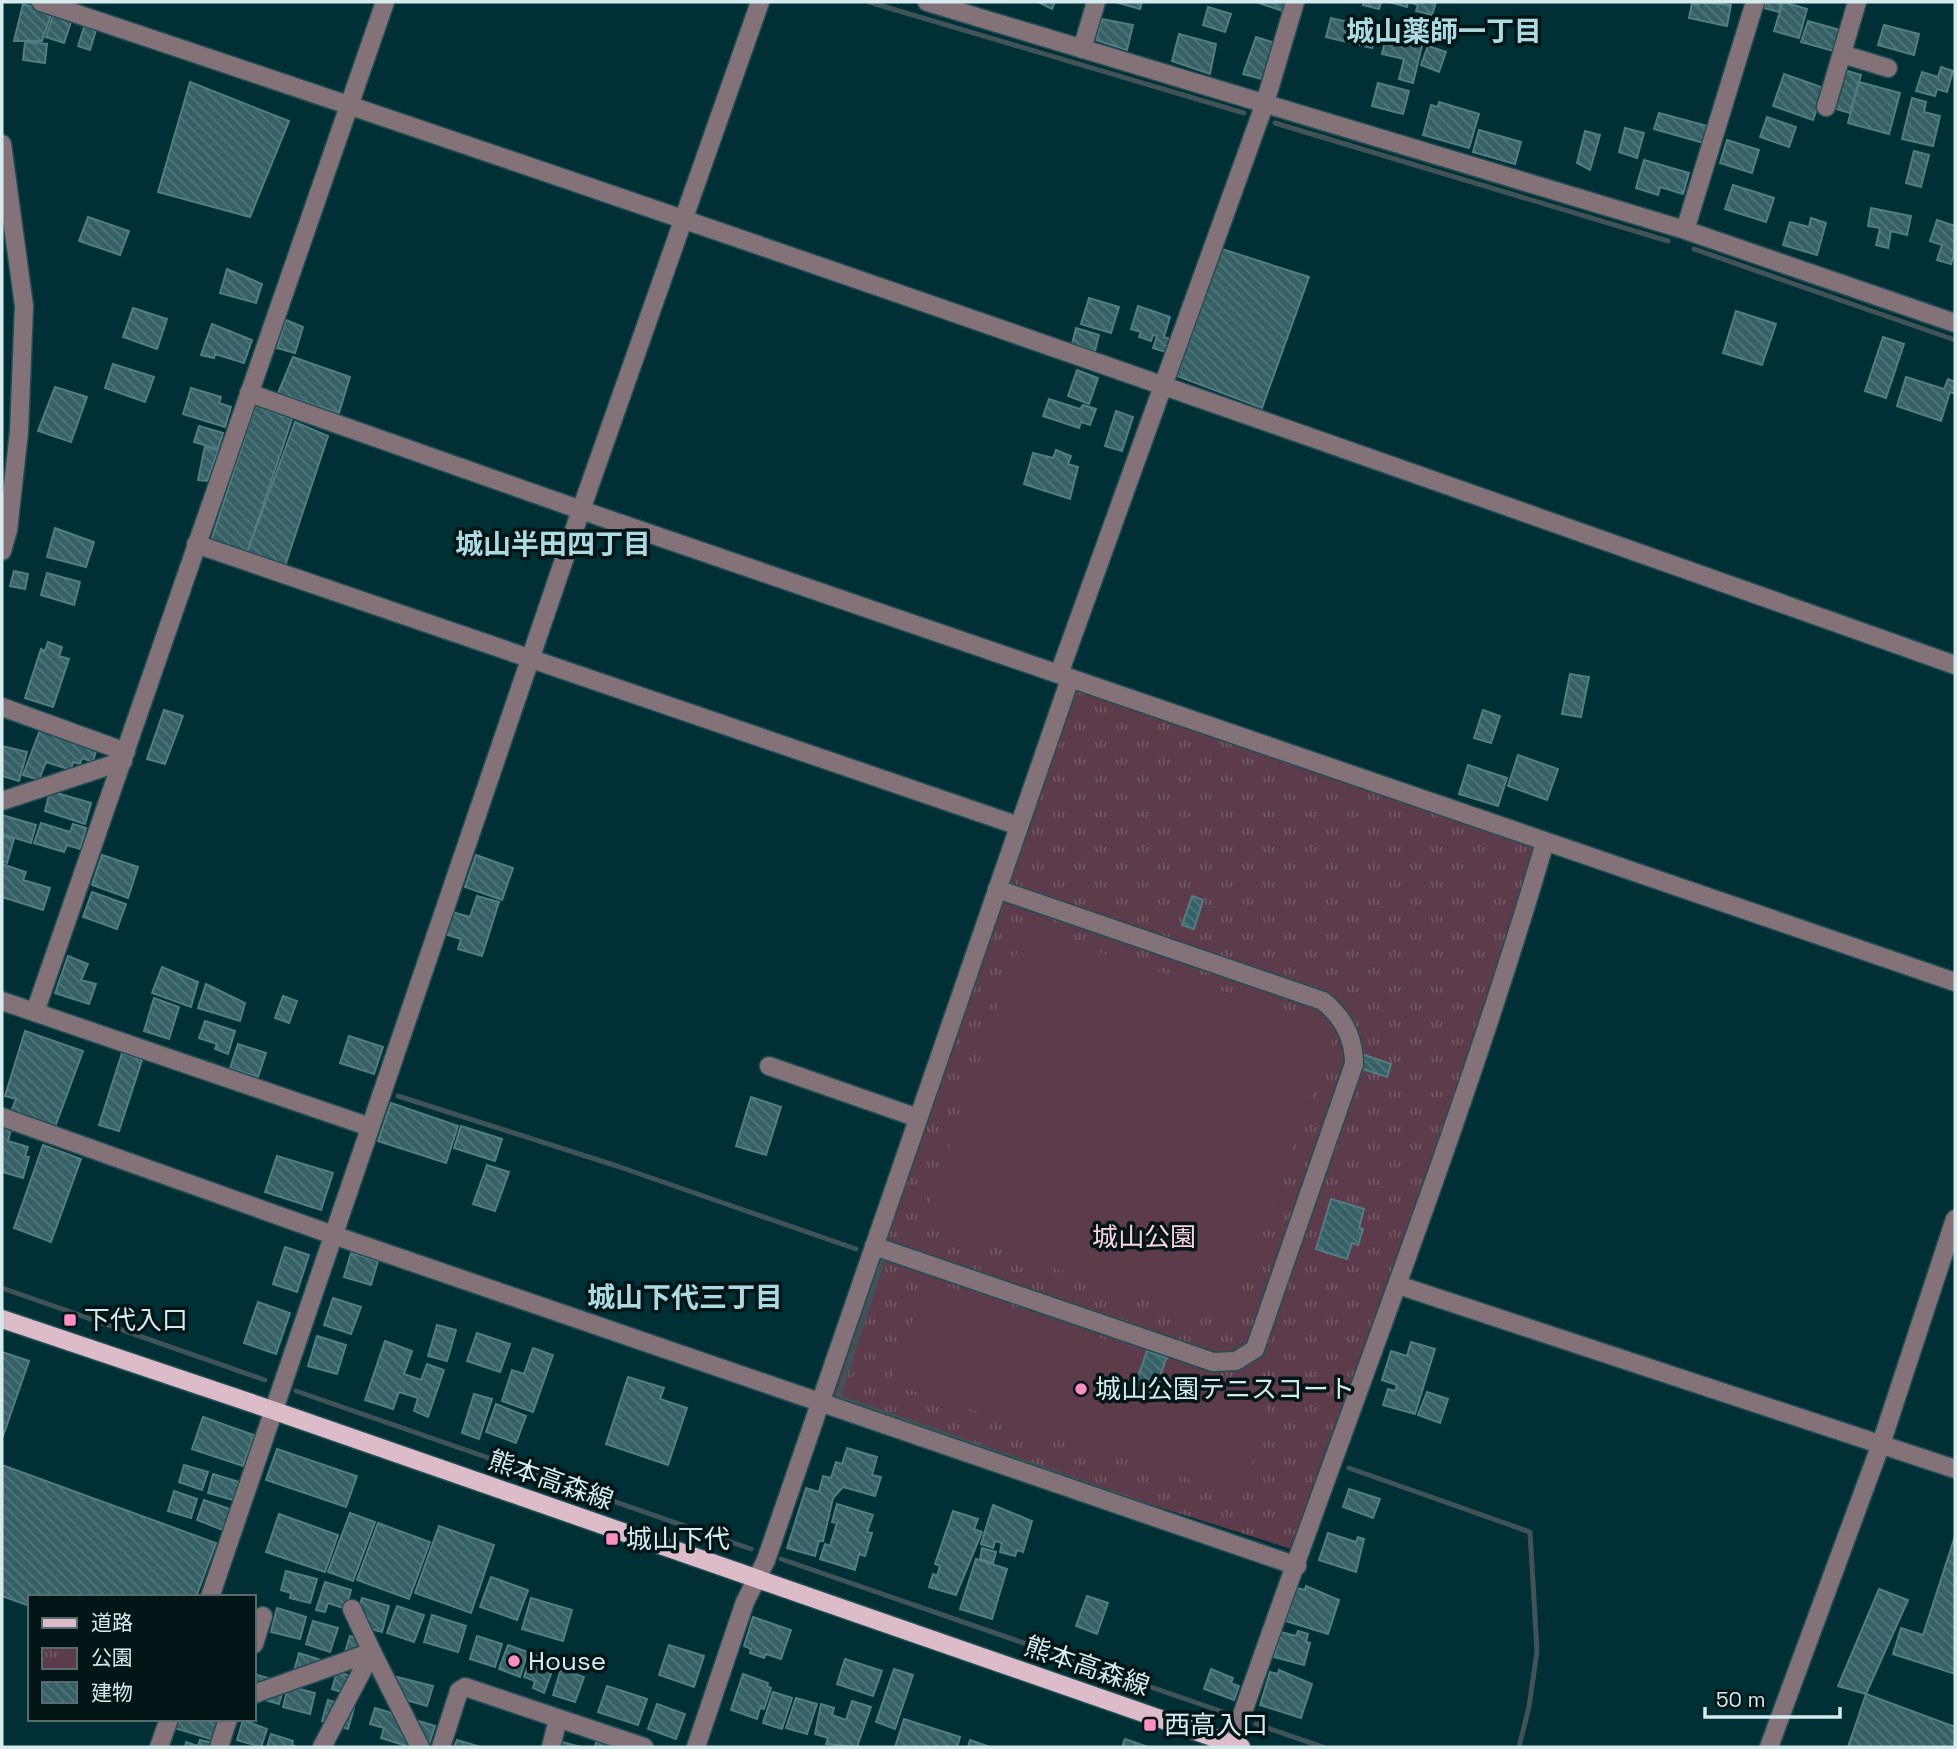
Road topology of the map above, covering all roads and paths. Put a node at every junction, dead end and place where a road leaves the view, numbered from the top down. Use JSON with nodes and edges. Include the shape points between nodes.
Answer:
{"nodes":[{"id":1,"x":41,"y":2,"type":"edge"},
{"id":2,"x":385,"y":2,"type":"edge"},
{"id":3,"x":760,"y":2,"type":"edge"},
{"id":4,"x":1097,"y":2,"type":"edge"},
{"id":5,"x":1295,"y":2,"type":"edge"},
{"id":6,"x":1755,"y":2,"type":"edge"},
{"id":7,"x":1857,"y":2,"type":"edge"},
{"id":8,"x":938,"y":3,"type":"edge"},
{"id":9,"x":1083,"y":49,"type":"junction"},
{"id":10,"x":1842,"y":54,"type":"junction"},
{"id":11,"x":1888,"y":68,"type":"dead end"},
{"id":12,"x":1265,"y":103,"type":"junction"},
{"id":13,"x":351,"y":105,"type":"junction"},
{"id":14,"x":1826,"y":107,"type":"dead end"},
{"id":15,"x":2,"y":144,"type":"edge"},
{"id":16,"x":683,"y":220,"type":"junction"},
{"id":17,"x":1685,"y":230,"type":"junction"},
{"id":18,"x":8,"y":231,"type":"edge"},
{"id":19,"x":1955,"y":323,"type":"edge"},
{"id":20,"x":1163,"y":386,"type":"junction"},
{"id":21,"x":249,"y":393,"type":"junction"},
{"id":22,"x":8,"y":478,"type":"edge"},
{"id":23,"x":581,"y":510,"type":"junction"},
{"id":24,"x":196,"y":544,"type":"junction"},
{"id":25,"x":2,"y":551,"type":"edge"},
{"id":26,"x":530,"y":658,"type":"junction"},
{"id":27,"x":1955,"y":664,"type":"edge"},
{"id":28,"x":1065,"y":676,"type":"junction"},
{"id":29,"x":2,"y":707,"type":"edge"},
{"id":30,"x":125,"y":756,"type":"junction"},
{"id":31,"x":2,"y":801,"type":"edge"},
{"id":32,"x":1019,"y":826,"type":"junction"},
{"id":33,"x":1545,"y":842,"type":"junction"},
{"id":34,"x":997,"y":889,"type":"junction"},
{"id":35,"x":1955,"y":982,"type":"edge"},
{"id":36,"x":2,"y":1001,"type":"edge"},
{"id":37,"x":35,"y":1012,"type":"junction"},
{"id":38,"x":769,"y":1066,"type":"dead end"},
{"id":39,"x":2,"y":1116,"type":"edge"},
{"id":40,"x":918,"y":1118,"type":"junction"},
{"id":41,"x":370,"y":1127,"type":"junction"},
{"id":42,"x":1955,"y":1219,"type":"edge"},
{"id":43,"x":333,"y":1235,"type":"junction"},
{"id":44,"x":874,"y":1246,"type":"junction"},
{"id":45,"x":1398,"y":1285,"type":"junction"},
{"id":46,"x":2,"y":1319,"type":"edge"},
{"id":47,"x":821,"y":1400,"type":"junction"},
{"id":48,"x":272,"y":1410,"type":"junction"},
{"id":49,"x":1881,"y":1444,"type":"junction"},
{"id":50,"x":1955,"y":1469,"type":"edge"},
{"id":51,"x":1297,"y":1566,"type":"junction"},
{"id":52,"x":756,"y":1580,"type":"junction"},
{"id":53,"x":211,"y":1595,"type":"edge"},
{"id":54,"x":352,"y":1609,"type":"dead end"},
{"id":55,"x":263,"y":1616,"type":"dead end"},
{"id":56,"x":256,"y":1638,"type":"edge"},
{"id":57,"x":372,"y":1652,"type":"junction"},
{"id":58,"x":256,"y":1693,"type":"edge"},
{"id":59,"x":558,"y":1719,"type":"junction"},
{"id":60,"x":168,"y":1721,"type":"edge"},
{"id":61,"x":227,"y":1721,"type":"edge"},
{"id":62,"x":1235,"y":1746,"type":"edge"},
{"id":63,"x":159,"y":1747,"type":"edge"},
{"id":64,"x":219,"y":1747,"type":"edge"},
{"id":65,"x":322,"y":1747,"type":"edge"},
{"id":66,"x":421,"y":1747,"type":"edge"},
{"id":67,"x":441,"y":1747,"type":"edge"},
{"id":68,"x":551,"y":1747,"type":"edge"},
{"id":69,"x":644,"y":1747,"type":"edge"},
{"id":70,"x":696,"y":1747,"type":"edge"},
{"id":71,"x":1769,"y":1747,"type":"edge"}],
"edges":[{"from":1,"to":13,"type":"street"},
{"from":2,"to":13,"type":"street"},
{"from":3,"to":16,"type":"street"},
{"from":4,"to":9,"type":"street"},
{"from":5,"to":12,"type":"street"},
{"from":6,"to":17,"type":"street"},
{"from":7,"to":10,"type":"street"},
{"from":8,"to":9,"type":"street"},
{"from":9,"to":12,"type":"street"},
{"from":10,"to":11,"type":"street"},
{"from":10,"to":14,"type":"street"},
{"from":12,"to":17,"type":"street"},
{"from":12,"to":20,"type":"street"},
{"from":13,"to":16,"type":"street"},
{"from":13,"to":21,"type":"street"},
{"from":15,"to":18,"type":"street"},
{"from":16,"to":20,"type":"street"},
{"from":16,"to":23,"type":"street"},
{"from":17,"to":19,"type":"street"},
{"from":18,"to":22,"type":"street","via":[[24,306]]},
{"from":20,"to":27,"type":"street"},
{"from":20,"to":28,"type":"street"},
{"from":21,"to":23,"type":"street"},
{"from":21,"to":24,"type":"street"},
{"from":22,"to":25,"type":"street"},
{"from":23,"to":26,"type":"street"},
{"from":23,"to":28,"type":"street"},
{"from":24,"to":26,"type":"street"},
{"from":24,"to":30,"type":"street"},
{"from":26,"to":32,"type":"street"},
{"from":26,"to":41,"type":"street"},
{"from":28,"to":32,"type":"street"},
{"from":28,"to":33,"type":"street"},
{"from":29,"to":30,"type":"street"},
{"from":30,"to":31,"type":"street"},
{"from":30,"to":37,"type":"street"},
{"from":32,"to":34,"type":"street"},
{"from":33,"to":35,"type":"street"},
{"from":33,"to":45,"type":"street","via":[[1508,970]]},
{"from":34,"to":40,"type":"street"},
{"from":34,"to":44,"type":"street","via":[[1323,1001],[1345,1025],[1354,1063],[1255,1349],[1236,1361],[1213,1362]]},
{"from":36,"to":37,"type":"street"},
{"from":37,"to":41,"type":"street"},
{"from":38,"to":40,"type":"street"},
{"from":39,"to":43,"type":"street"},
{"from":40,"to":44,"type":"street"},
{"from":41,"to":43,"type":"street"},
{"from":42,"to":49,"type":"street"},
{"from":43,"to":47,"type":"street"},
{"from":43,"to":48,"type":"street"},
{"from":44,"to":47,"type":"street"},
{"from":45,"to":49,"type":"street"},
{"from":45,"to":51,"type":"street"},
{"from":46,"to":48,"type":"main road","name":"熊本高森線"},
{"from":47,"to":51,"type":"street"},
{"from":47,"to":52,"type":"street"},
{"from":48,"to":52,"type":"main road","name":"熊本高森線"},
{"from":48,"to":53,"type":"street"},
{"from":49,"to":50,"type":"street"},
{"from":49,"to":71,"type":"street"},
{"from":51,"to":62,"type":"street"},
{"from":52,"to":62,"type":"main road","name":"熊本高森線"},
{"from":52,"to":70,"type":"street"},
{"from":54,"to":57,"type":"street"},
{"from":55,"to":56,"type":"street"},
{"from":57,"to":58,"type":"street"},
{"from":57,"to":65,"type":"street"},
{"from":57,"to":66,"type":"street"},
{"from":59,"to":67,"type":"street","via":[[465,1686],[459,1691]]},
{"from":59,"to":68,"type":"street"},
{"from":59,"to":69,"type":"street"},
{"from":60,"to":63,"type":"street"},
{"from":61,"to":64,"type":"street"}]}
